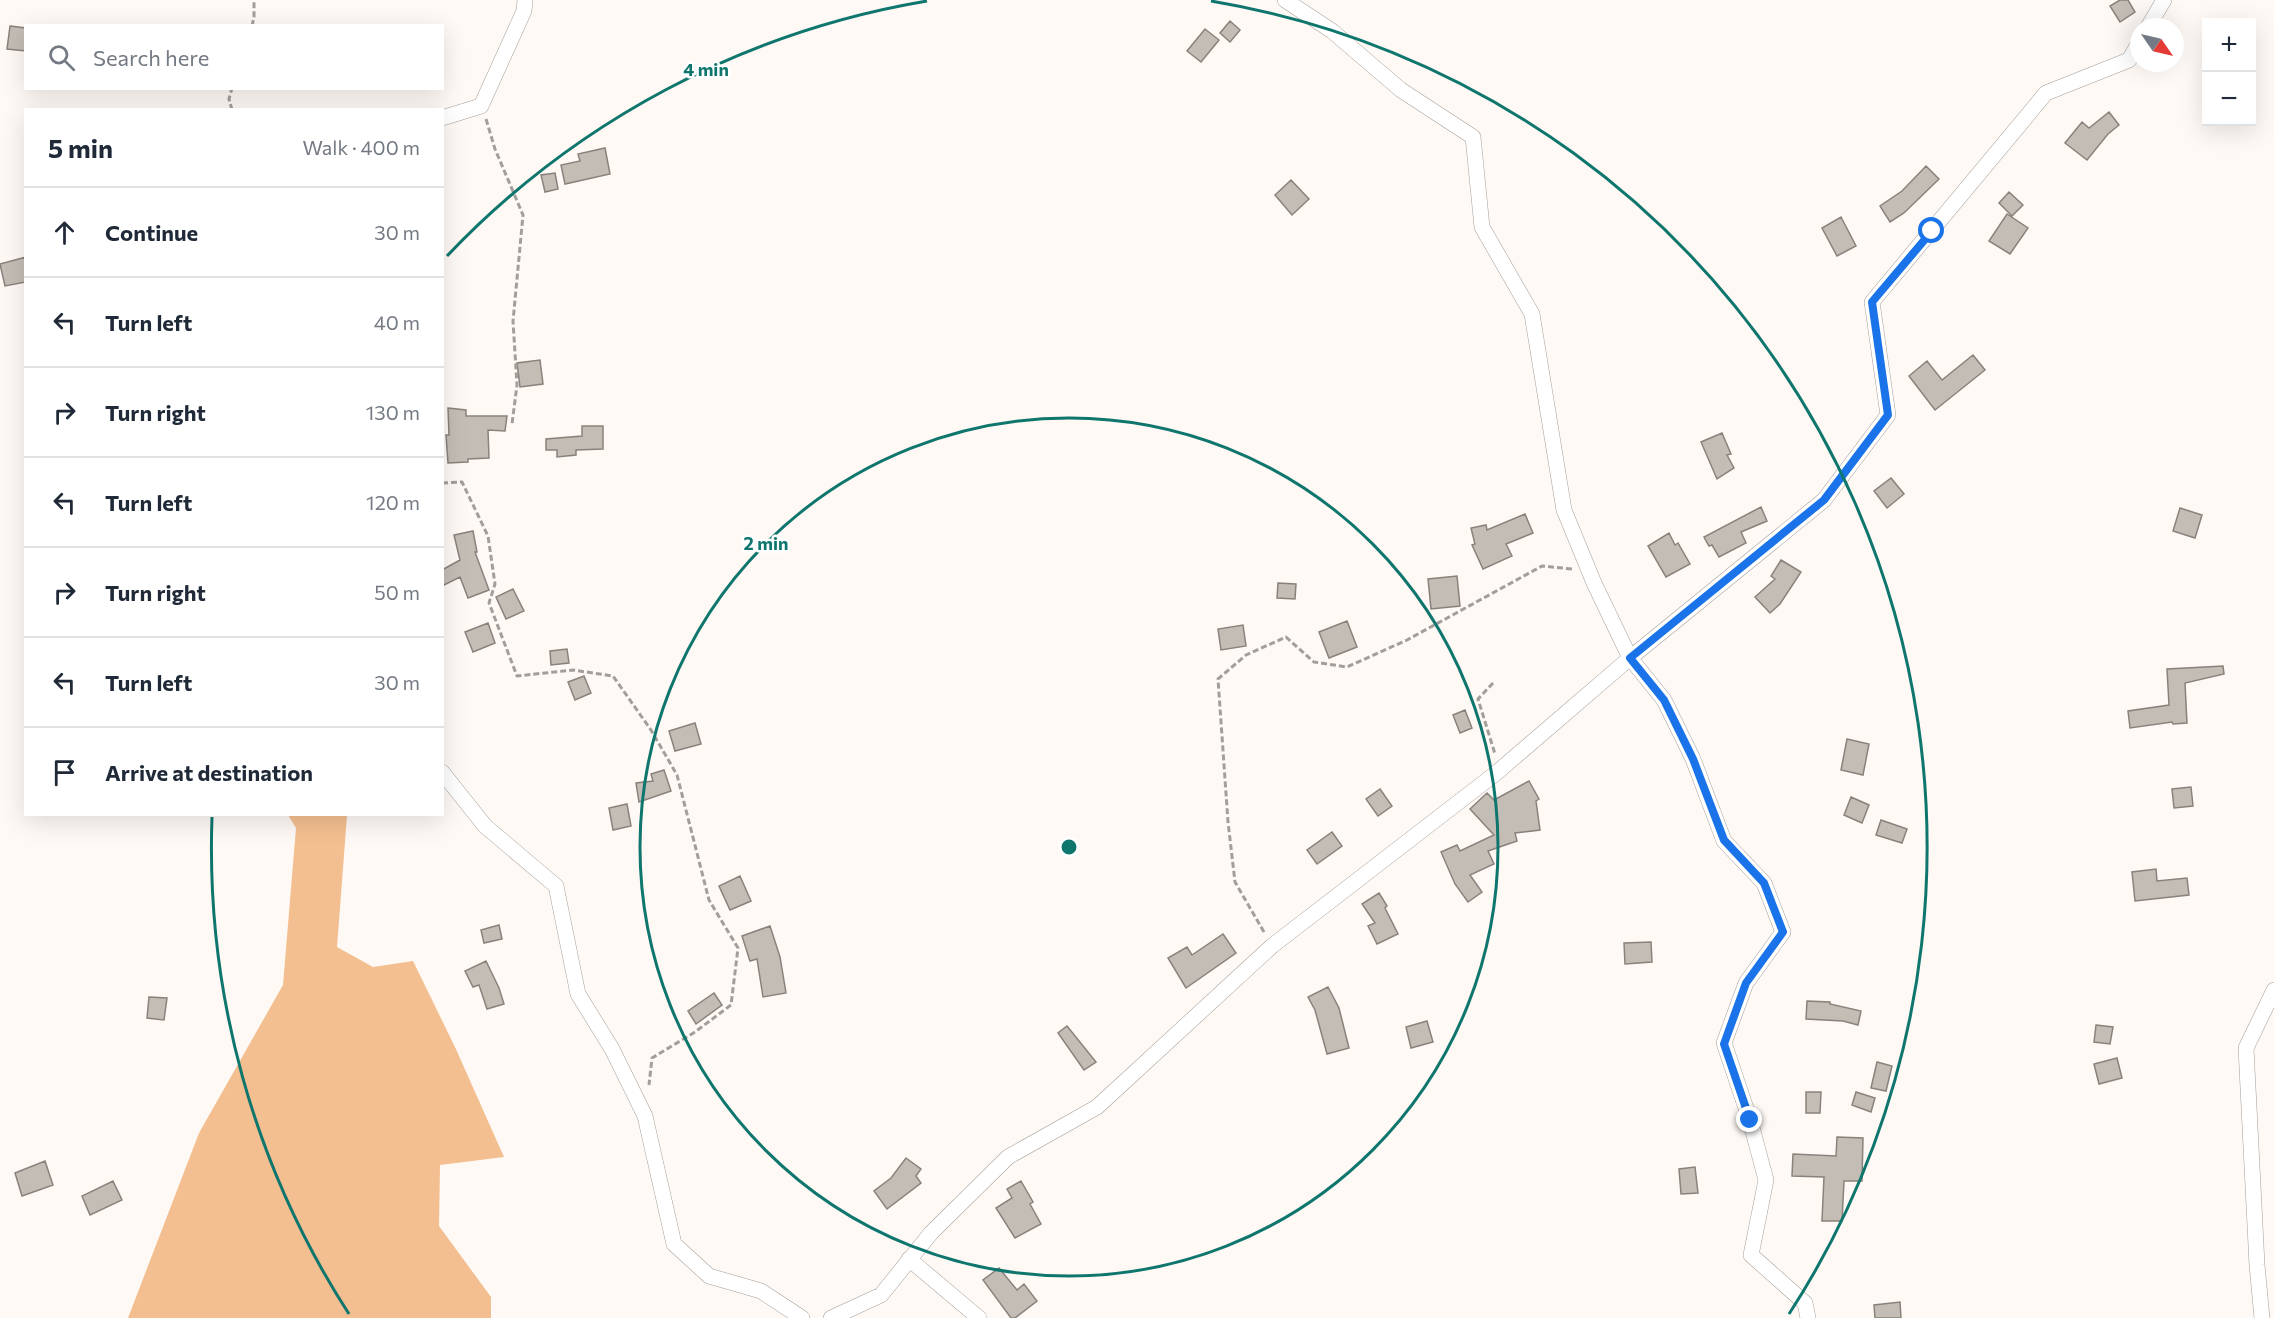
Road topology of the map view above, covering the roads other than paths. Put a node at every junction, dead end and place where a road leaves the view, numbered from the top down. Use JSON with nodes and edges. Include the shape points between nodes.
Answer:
{"nodes":[{"id":1,"x":525,"y":0,"type":"edge"},
{"id":2,"x":1285,"y":0,"type":"edge"},
{"id":3,"x":2164,"y":0,"type":"edge"},
{"id":4,"x":2153,"y":18,"type":"edge"},
{"id":5,"x":2130,"y":58,"type":"edge"},
{"id":6,"x":444,"y":117,"type":"edge"},
{"id":7,"x":1630,"y":658,"type":"junction"},
{"id":8,"x":444,"y":775,"type":"edge"},
{"id":9,"x":2274,"y":990,"type":"edge"},
{"id":10,"x":909,"y":1259,"type":"junction"},
{"id":11,"x":802,"y":1318,"type":"edge"},
{"id":12,"x":831,"y":1318,"type":"edge"},
{"id":13,"x":979,"y":1318,"type":"edge"},
{"id":14,"x":1808,"y":1318,"type":"edge"},
{"id":15,"x":2262,"y":1318,"type":"edge"}],
"edges":[{"from":1,"to":6,"type":"street","via":[[524,11],[481,106]]},
{"from":2,"to":7,"type":"street","via":[[1332,31],[1401,90],[1473,137],[1482,227],[1532,314],[1564,510]]},
{"from":3,"to":4,"type":"street"},
{"from":5,"to":7,"type":"street","via":[[2046,93],[1872,302],[1888,415],[1824,500]]},
{"from":7,"to":10,"type":"street","via":[[1496,774],[1272,946],[1097,1107],[1008,1157]]},
{"from":7,"to":14,"type":"street","via":[[1664,700],[1693,759],[1724,840],[1764,883],[1783,932],[1746,983],[1724,1044],[1766,1180],[1751,1255],[1805,1303]]},
{"from":8,"to":11,"type":"street","via":[[485,826],[556,886],[578,994],[612,1049],[645,1116],[674,1244],[709,1276],[761,1291]]},
{"from":9,"to":15,"type":"street","via":[[2246,1048]]},
{"from":10,"to":12,"type":"street","via":[[881,1295]]},
{"from":10,"to":13,"type":"street"}]}
